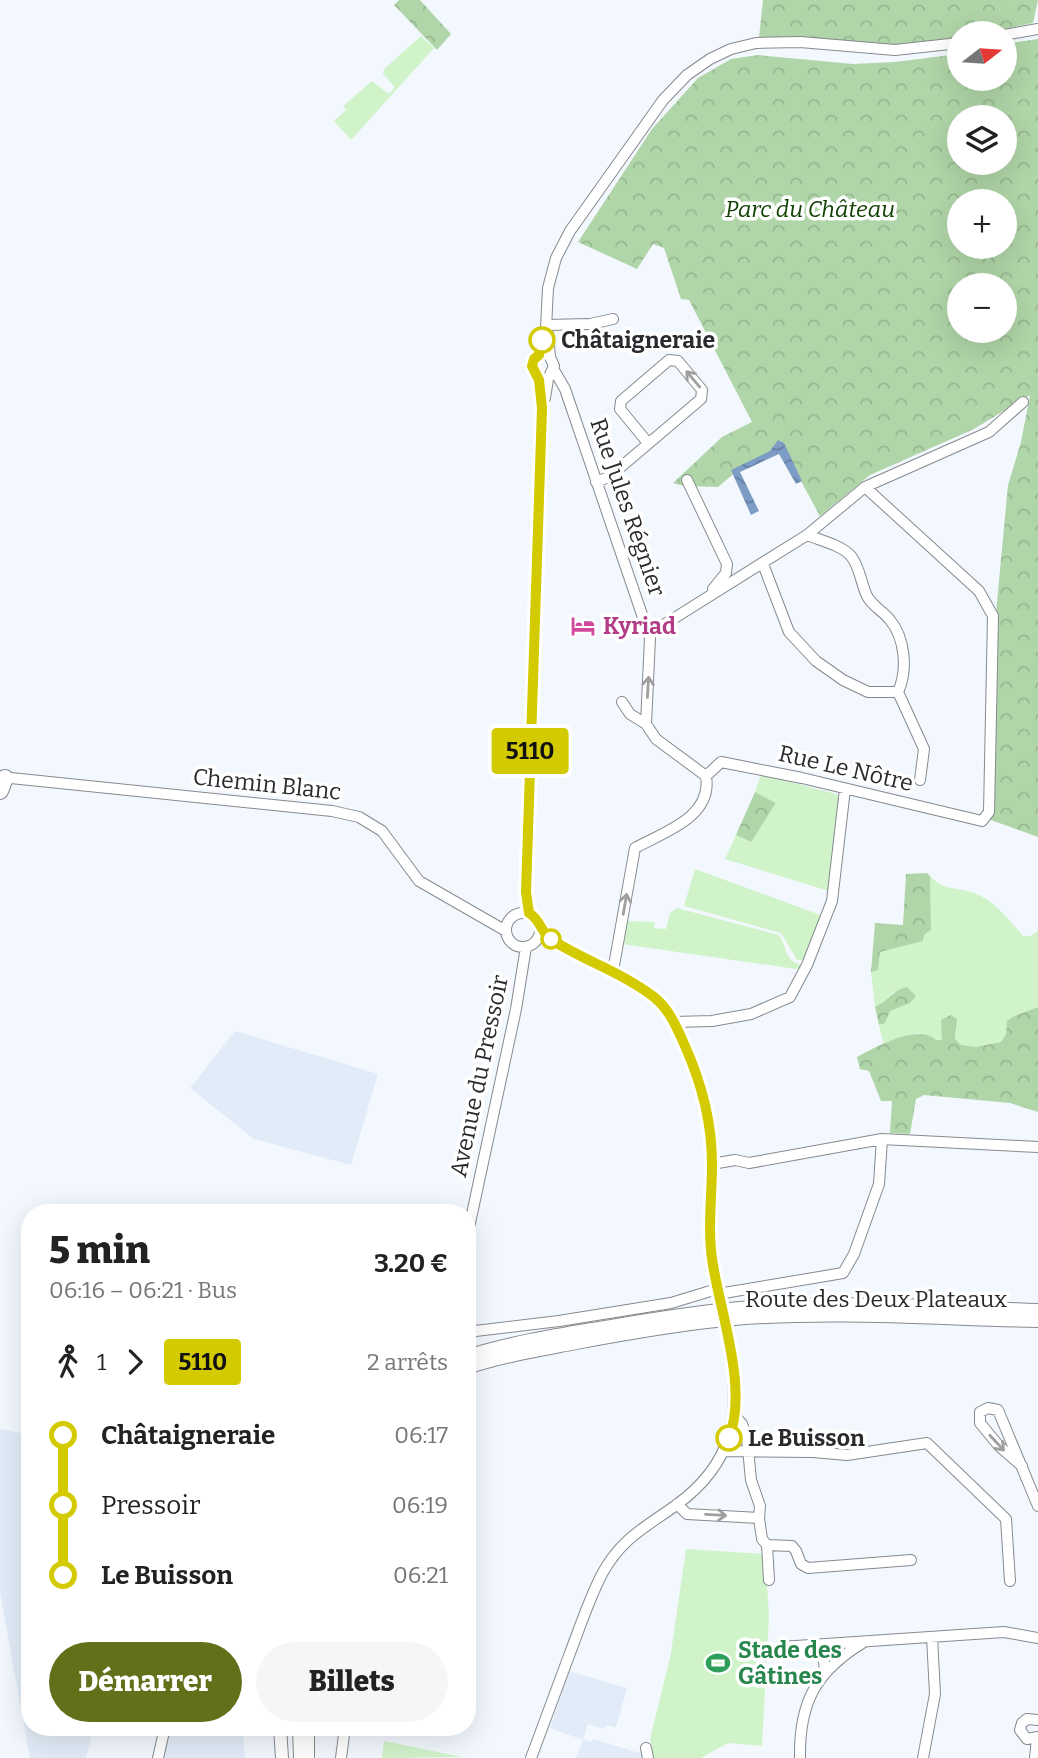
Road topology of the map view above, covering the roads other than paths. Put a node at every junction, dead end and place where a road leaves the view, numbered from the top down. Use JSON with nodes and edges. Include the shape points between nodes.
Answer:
{"nodes":[{"id":1,"x":1038,"y":29,"type":"edge"},
{"id":2,"x":1017,"y":33,"type":"edge"},
{"id":3,"x":947,"y":44,"type":"edge"},
{"id":4,"x":613,"y":319,"type":"dead end"},
{"id":5,"x":546,"y":326,"type":"junction"},
{"id":6,"x":544,"y":356,"type":"junction"},
{"id":7,"x":552,"y":372,"type":"junction"},
{"id":8,"x":537,"y":375,"type":"junction"},
{"id":9,"x":1023,"y":402,"type":"dead end"},
{"id":10,"x":542,"y":408,"type":"junction"},
{"id":11,"x":648,"y":443,"type":"junction"},
{"id":12,"x":687,"y":480,"type":"dead end"},
{"id":13,"x":596,"y":482,"type":"junction"},
{"id":14,"x":865,"y":487,"type":"junction"},
{"id":15,"x":807,"y":535,"type":"junction"},
{"id":16,"x":763,"y":564,"type":"junction"},
{"id":17,"x":706,"y":597,"type":"junction"},
{"id":18,"x":649,"y":634,"type":"junction"},
{"id":19,"x":898,"y":692,"type":"junction"},
{"id":20,"x":622,"y":702,"type":"dead end"},
{"id":21,"x":646,"y":724,"type":"junction"},
{"id":22,"x":706,"y":776,"type":"junction"},
{"id":23,"x":920,"y":780,"type":"dead end"},
{"id":24,"x":2,"y":782,"type":"edge"},
{"id":25,"x":845,"y":789,"type":"junction"},
{"id":26,"x":526,"y":892,"type":"junction"},
{"id":27,"x":529,"y":913,"type":"junction"},
{"id":28,"x":510,"y":922,"type":"junction"},
{"id":29,"x":539,"y":935,"type":"junction"},
{"id":30,"x":521,"y":946,"type":"junction"},
{"id":31,"x":613,"y":971,"type":"junction"},
{"id":32,"x":674,"y":1022,"type":"junction"},
{"id":33,"x":882,"y":1139,"type":"junction"},
{"id":34,"x":1038,"y":1147,"type":"edge"},
{"id":35,"x":712,"y":1164,"type":"junction"},
{"id":36,"x":474,"y":1204,"type":"edge"},
{"id":37,"x":718,"y":1294,"type":"junction"},
{"id":38,"x":1038,"y":1310,"type":"edge"},
{"id":39,"x":1038,"y":1321,"type":"edge"},
{"id":40,"x":476,"y":1331,"type":"edge"},
{"id":41,"x":601,"y":1338,"type":"junction"},
{"id":42,"x":514,"y":1343,"type":"junction"},
{"id":43,"x":476,"y":1348,"type":"edge"},
{"id":44,"x":476,"y":1354,"type":"edge"},
{"id":45,"x":476,"y":1365,"type":"edge"},
{"id":46,"x":476,"y":1372,"type":"edge"},
{"id":47,"x":734,"y":1415,"type":"junction"},
{"id":48,"x":723,"y":1451,"type":"junction"},
{"id":49,"x":749,"y":1452,"type":"junction"},
{"id":50,"x":1022,"y":1466,"type":"junction"},
{"id":51,"x":677,"y":1504,"type":"junction"},
{"id":52,"x":1038,"y":1506,"type":"edge"},
{"id":53,"x":759,"y":1518,"type":"junction"},
{"id":54,"x":767,"y":1545,"type":"junction"},
{"id":55,"x":911,"y":1560,"type":"dead end"},
{"id":56,"x":769,"y":1580,"type":"dead end"},
{"id":57,"x":1010,"y":1581,"type":"dead end"},
{"id":58,"x":932,"y":1637,"type":"junction"},
{"id":59,"x":1038,"y":1638,"type":"edge"},
{"id":60,"x":867,"y":1641,"type":"junction"},
{"id":61,"x":811,"y":1645,"type":"junction"},
{"id":62,"x":781,"y":1647,"type":"dead end"},
{"id":63,"x":824,"y":1673,"type":"junction"},
{"id":64,"x":1038,"y":1720,"type":"edge"},
{"id":65,"x":157,"y":1736,"type":"edge"},
{"id":66,"x":162,"y":1736,"type":"edge"},
{"id":67,"x":281,"y":1736,"type":"edge"},
{"id":68,"x":288,"y":1736,"type":"edge"},
{"id":69,"x":299,"y":1736,"type":"edge"},
{"id":70,"x":308,"y":1736,"type":"edge"},
{"id":71,"x":344,"y":1736,"type":"edge"},
{"id":72,"x":1037,"y":1738,"type":"edge"},
{"id":73,"x":152,"y":1758,"type":"edge"},
{"id":74,"x":158,"y":1758,"type":"edge"},
{"id":75,"x":282,"y":1758,"type":"edge"},
{"id":76,"x":289,"y":1758,"type":"edge"},
{"id":77,"x":300,"y":1758,"type":"edge"},
{"id":78,"x":308,"y":1758,"type":"edge"},
{"id":79,"x":341,"y":1758,"type":"edge"},
{"id":80,"x":531,"y":1758,"type":"edge"},
{"id":81,"x":800,"y":1758,"type":"edge"},
{"id":82,"x":923,"y":1758,"type":"edge"},
{"id":83,"x":1035,"y":1758,"type":"edge"}],
"edges":[{"from":1,"to":2,"type":"street"},
{"from":3,"to":5,"type":"street","via":[[895,50],[756,43],[731,49],[687,75],[663,100],[570,232],[553,268]]},
{"from":4,"to":5,"type":"street"},
{"from":5,"to":6,"type":"street"},
{"from":6,"to":7,"type":"street","via":[[554,362]]},
{"from":6,"to":8,"type":"street","via":[[534,359]]},
{"from":7,"to":8,"type":"street"},
{"from":7,"to":10,"type":"street"},
{"from":7,"to":13,"type":"street","name":"Rue Jules Régnier","via":[[565,389]]},
{"from":8,"to":10,"type":"street"},
{"from":9,"to":14,"type":"street","via":[[989,432]]},
{"from":10,"to":26,"type":"street"},
{"from":11,"to":11,"type":"street","one_way":true,"via":[[701,399],[702,390],[678,361],[669,360],[621,401],[620,409]]},
{"from":11,"to":13,"type":"street","via":[[609,477]]},
{"from":12,"to":17,"type":"street","via":[[727,564],[726,573]]},
{"from":13,"to":18,"type":"street","name":"Rue Jules Régnier"},
{"from":14,"to":15,"type":"street"},
{"from":14,"to":25,"type":"street","name":"Rue Le Nôtre","via":[[979,591],[993,616],[989,812],[982,821]]},
{"from":15,"to":16,"type":"street"},
{"from":15,"to":19,"type":"street","via":[[844,549],[853,558],[867,597],[897,632],[904,657]]},
{"from":16,"to":17,"type":"street"},
{"from":16,"to":19,"type":"street","via":[[789,632],[816,661],[868,692]]},
{"from":17,"to":18,"type":"street"},
{"from":21,"to":18,"type":"street","name":"Rue Jules Régnier","one_way":true},
{"from":19,"to":23,"type":"street","via":[[924,749]]},
{"from":20,"to":21,"type":"street"},
{"from":21,"to":22,"type":"street","via":[[656,738]]},
{"from":22,"to":25,"type":"street","name":"Rue Le Nôtre","via":[[720,762]]},
{"from":31,"to":22,"type":"street","one_way":true,"via":[[635,848],[701,807]]},
{"from":24,"to":28,"type":"street","name":"Chemin Blanc","via":[[359,817],[382,831],[419,881],[491,922]]},
{"from":25,"to":32,"type":"street","via":[[832,901],[790,997],[751,1014]]},
{"from":26,"to":27,"type":"street"},
{"from":26,"to":28,"type":"street"},
{"from":27,"to":28,"type":"street"},
{"from":27,"to":29,"type":"street","via":[[538,920]]},
{"from":28,"to":30,"type":"street","via":[[508,937]]},
{"from":29,"to":30,"type":"street"},
{"from":29,"to":31,"type":"street"},
{"from":30,"to":36,"type":"street","name":"Avenue du Pressoir","via":[[523,965]]},
{"from":31,"to":32,"type":"street","via":[[653,997]]},
{"from":32,"to":35,"type":"street","via":[[702,1091]]},
{"from":33,"to":34,"type":"street"},
{"from":33,"to":35,"type":"street","via":[[749,1163]]},
{"from":33,"to":37,"type":"street","via":[[879,1184],[855,1254],[843,1273]]},
{"from":35,"to":37,"type":"street","via":[[710,1231]]},
{"from":37,"to":40,"type":"street"},
{"from":37,"to":47,"type":"street","bridge":true,"via":[[734,1372]]},
{"from":38,"to":42,"type":"main road","name":"Route des Deux Plateaux","via":[[751,1307]]},
{"from":39,"to":41,"type":"main road","name":"Route des Deux Plateaux","via":[[798,1316],[692,1323]]},
{"from":41,"to":45,"type":"main road","name":"Route des Deux Plateaux"},
{"from":41,"to":46,"type":"main road","via":[[584,1348]]},
{"from":42,"to":43,"type":"main road"},
{"from":42,"to":44,"type":"main road","name":"Route des Deux Plateaux"},
{"from":47,"to":48,"type":"street"},
{"from":47,"to":49,"type":"street","via":[[742,1424]]},
{"from":48,"to":49,"type":"street"},
{"from":48,"to":51,"type":"street","via":[[708,1475]]},
{"from":49,"to":53,"type":"street"},
{"from":49,"to":57,"type":"street","via":[[847,1455],[927,1444],[1006,1518]]},
{"from":50,"to":50,"type":"street","one_way":true,"via":[[998,1410],[980,1412],[980,1423]]},
{"from":50,"to":52,"type":"street"},
{"from":51,"to":53,"type":"street","one_way":true,"via":[[687,1514]]},
{"from":51,"to":80,"type":"street","via":[[632,1534],[603,1573]]},
{"from":53,"to":54,"type":"street"},
{"from":54,"to":55,"type":"street","via":[[793,1546],[800,1564],[808,1568]]},
{"from":54,"to":56,"type":"street"},
{"from":58,"to":59,"type":"street","via":[[1003,1632]]},
{"from":58,"to":60,"type":"street"},
{"from":58,"to":82,"type":"street","via":[[935,1694]]},
{"from":60,"to":61,"type":"street"},
{"from":60,"to":63,"type":"street"},
{"from":61,"to":62,"type":"street"},
{"from":61,"to":63,"type":"street","via":[[821,1651]]},
{"from":63,"to":81,"type":"street","via":[[807,1703]]},
{"from":64,"to":72,"type":"street","via":[[1027,1719],[1021,1727],[1027,1739]]},
{"from":65,"to":73,"type":"street"},
{"from":66,"to":74,"type":"street"},
{"from":67,"to":75,"type":"main road"},
{"from":68,"to":76,"type":"main road"},
{"from":69,"to":77,"type":"main road"},
{"from":70,"to":78,"type":"main road"},
{"from":71,"to":79,"type":"street"},
{"from":72,"to":83,"type":"street"}]}
